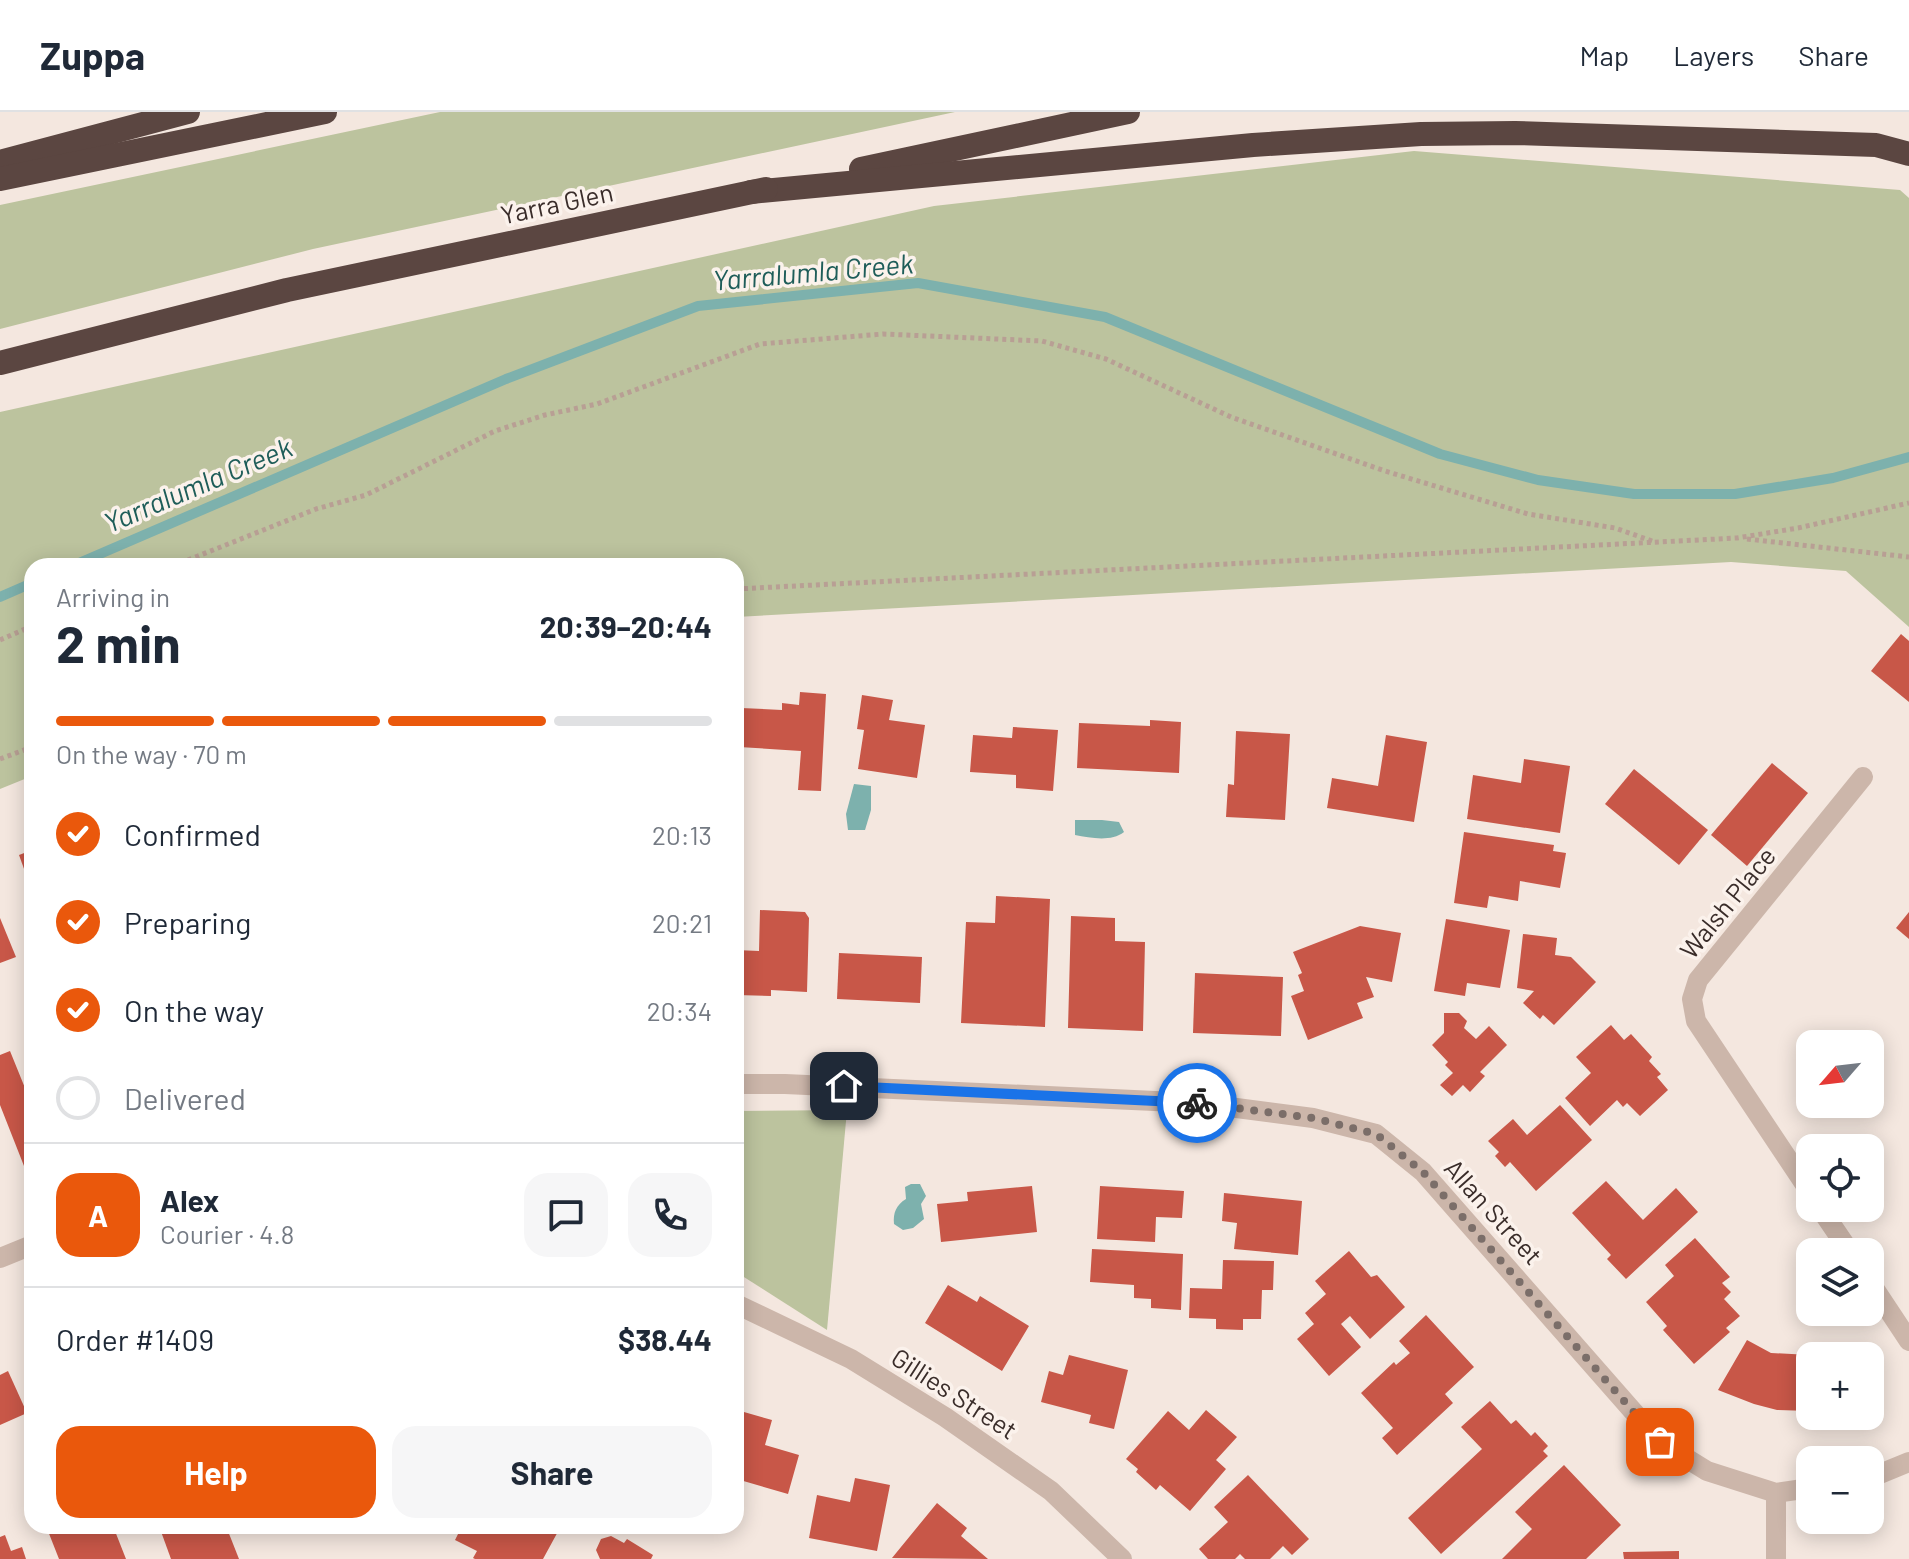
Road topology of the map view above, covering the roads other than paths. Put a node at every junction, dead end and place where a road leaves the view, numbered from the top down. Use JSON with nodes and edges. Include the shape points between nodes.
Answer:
{"nodes":[{"id":1,"x":188,"y":112,"type":"edge"},
{"id":2,"x":325,"y":112,"type":"edge"},
{"id":3,"x":1128,"y":112,"type":"edge"},
{"id":4,"x":1909,"y":138,"type":"edge"},
{"id":5,"x":1876,"y":145,"type":"junction"},
{"id":6,"x":1909,"y":154,"type":"edge"},
{"id":7,"x":0,"y":162,"type":"edge"},
{"id":8,"x":0,"y":179,"type":"edge"},
{"id":9,"x":751,"y":192,"type":"junction"},
{"id":10,"x":0,"y":363,"type":"edge"},
{"id":11,"x":1863,"y":777,"type":"dead end"},
{"id":12,"x":744,"y":1084,"type":"edge"},
{"id":13,"x":1796,"y":1171,"type":"edge"},
{"id":14,"x":24,"y":1248,"type":"edge"},
{"id":15,"x":0,"y":1258,"type":"edge"},
{"id":16,"x":1884,"y":1303,"type":"edge"},
{"id":17,"x":744,"y":1308,"type":"edge"},
{"id":18,"x":1909,"y":1341,"type":"edge"},
{"id":19,"x":1909,"y":1462,"type":"edge"},
{"id":20,"x":1884,"y":1472,"type":"edge"},
{"id":21,"x":1796,"y":1490,"type":"edge"},
{"id":22,"x":1776,"y":1493,"type":"junction"},
{"id":23,"x":1122,"y":1559,"type":"edge"},
{"id":24,"x":1776,"y":1559,"type":"edge"}],
"edges":[{"from":1,"to":7,"type":"highway"},
{"from":2,"to":8,"type":"highway"},
{"from":3,"to":9,"type":"highway","name":"Yarra Glen"},
{"from":4,"to":5,"type":"highway"},
{"from":5,"to":6,"type":"highway"},
{"from":5,"to":9,"type":"highway","via":[[1421,134]]},
{"from":9,"to":10,"type":"highway","name":"Yarra Glen","via":[[287,290]]},
{"from":11,"to":13,"type":"street","name":"Walsh Place","via":[[1698,980],[1692,999],[1696,1021]]},
{"from":12,"to":22,"type":"street","name":"Allan Street","via":[[1198,1103],[1313,1118],[1376,1134],[1423,1172],[1660,1442],[1707,1471]]},
{"from":14,"to":15,"type":"street"},
{"from":16,"to":18,"type":"street"},
{"from":17,"to":23,"type":"street","name":"Gillies Street","via":[[851,1359],[945,1417],[1051,1491]]},
{"from":19,"to":20,"type":"street"},
{"from":21,"to":22,"type":"street","name":"Allan Street"},
{"from":22,"to":24,"type":"street"}]}
